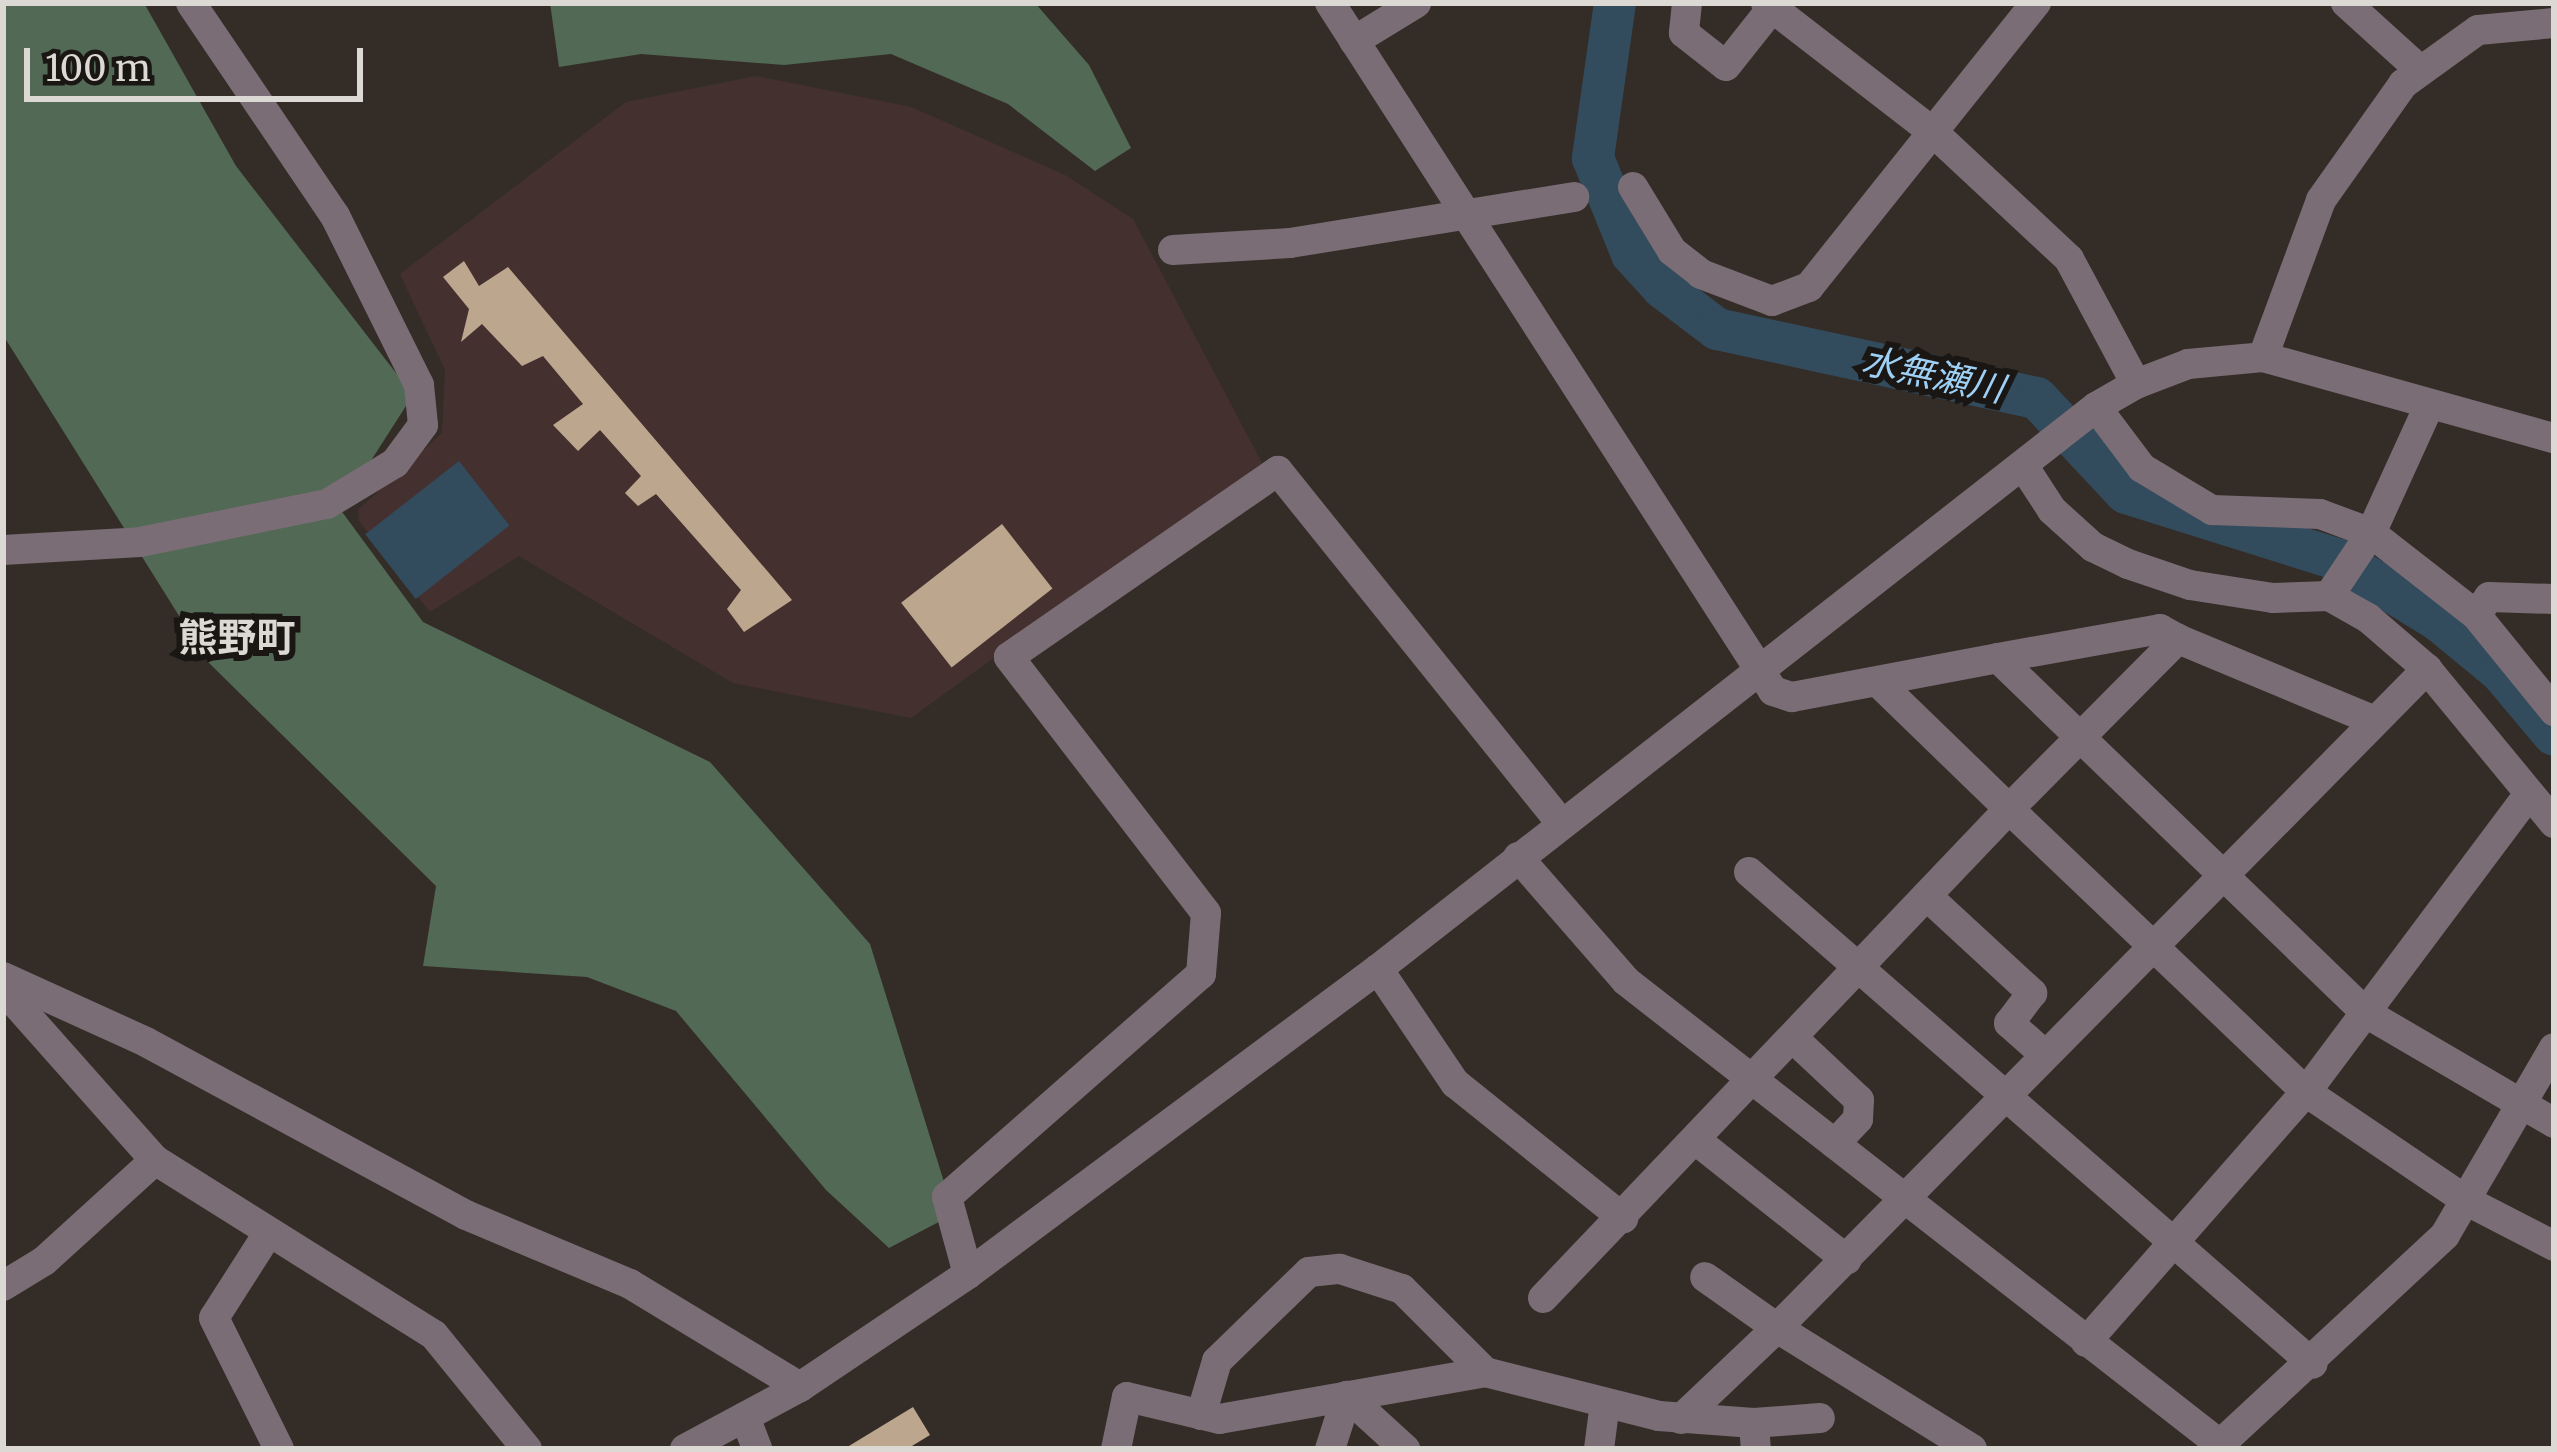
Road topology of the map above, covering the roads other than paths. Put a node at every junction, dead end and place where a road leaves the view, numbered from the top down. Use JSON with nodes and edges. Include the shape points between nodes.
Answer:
{"nodes":[{"id":1,"x":191,"y":3,"type":"edge"},
{"id":2,"x":1330,"y":3,"type":"edge"},
{"id":3,"x":1416,"y":3,"type":"edge"},
{"id":4,"x":1687,"y":3,"type":"edge"},
{"id":5,"x":2036,"y":3,"type":"edge"},
{"id":6,"x":2346,"y":3,"type":"edge"},
{"id":7,"x":1769,"y":5,"type":"edge"},
{"id":8,"x":2487,"y":16,"type":"edge"},
{"id":9,"x":2554,"y":23,"type":"edge"},
{"id":10,"x":1354,"y":40,"type":"junction"},
{"id":11,"x":2420,"y":70,"type":"junction"},
{"id":12,"x":1933,"y":132,"type":"junction"},
{"id":13,"x":1633,"y":187,"type":"dead end"},
{"id":14,"x":1574,"y":197,"type":"dead end"},
{"id":15,"x":1468,"y":219,"type":"junction"},
{"id":16,"x":1173,"y":250,"type":"dead end"},
{"id":17,"x":2263,"y":357,"type":"junction"},
{"id":18,"x":2136,"y":384,"type":"junction"},
{"id":19,"x":2428,"y":406,"type":"junction"},
{"id":20,"x":2096,"y":407,"type":"junction"},
{"id":21,"x":2554,"y":438,"type":"edge"},
{"id":22,"x":2024,"y":467,"type":"junction"},
{"id":23,"x":2371,"y":533,"type":"junction"},
{"id":24,"x":3,"y":550,"type":"edge"},
{"id":25,"x":2329,"y":596,"type":"junction"},
{"id":26,"x":2554,"y":599,"type":"edge"},
{"id":27,"x":2476,"y":615,"type":"junction"},
{"id":28,"x":2178,"y":639,"type":"junction"},
{"id":29,"x":1998,"y":658,"type":"junction"},
{"id":30,"x":2427,"y":669,"type":"junction"},
{"id":31,"x":1757,"y":674,"type":"junction"},
{"id":32,"x":1879,"y":682,"type":"junction"},
{"id":33,"x":2554,"y":711,"type":"edge"},
{"id":34,"x":2375,"y":721,"type":"junction"},
{"id":35,"x":2083,"y":737,"type":"junction"},
{"id":36,"x":2528,"y":795,"type":"junction"},
{"id":37,"x":2009,"y":809,"type":"junction"},
{"id":38,"x":1559,"y":820,"type":"junction"},
{"id":39,"x":2554,"y":824,"type":"edge"},
{"id":40,"x":1518,"y":857,"type":"junction"},
{"id":41,"x":1749,"y":872,"type":"dead end"},
{"id":42,"x":2223,"y":876,"type":"junction"},
{"id":43,"x":1928,"y":897,"type":"junction"},
{"id":44,"x":2156,"y":946,"type":"junction"},
{"id":45,"x":1378,"y":969,"type":"junction"},
{"id":46,"x":1861,"y":970,"type":"junction"},
{"id":47,"x":3,"y":977,"type":"edge"},
{"id":48,"x":3,"y":988,"type":"edge"},
{"id":49,"x":2366,"y":1013,"type":"junction"},
{"id":50,"x":1795,"y":1039,"type":"junction"},
{"id":51,"x":2554,"y":1048,"type":"edge"},
{"id":52,"x":2045,"y":1055,"type":"junction"},
{"id":53,"x":1754,"y":1081,"type":"junction"},
{"id":54,"x":2306,"y":1092,"type":"junction"},
{"id":55,"x":2006,"y":1096,"type":"junction"},
{"id":56,"x":2521,"y":1104,"type":"junction"},
{"id":57,"x":2554,"y":1123,"type":"edge"},
{"id":58,"x":1697,"y":1141,"type":"junction"},
{"id":59,"x":1835,"y":1144,"type":"junction"},
{"id":60,"x":155,"y":1160,"type":"junction"},
{"id":61,"x":1907,"y":1200,"type":"junction"},
{"id":62,"x":2468,"y":1201,"type":"junction"},
{"id":63,"x":1622,"y":1218,"type":"junction"},
{"id":64,"x":267,"y":1235,"type":"junction"},
{"id":65,"x":2177,"y":1245,"type":"junction"},
{"id":66,"x":2554,"y":1246,"type":"edge"},
{"id":67,"x":1846,"y":1260,"type":"junction"},
{"id":68,"x":968,"y":1274,"type":"junction"},
{"id":69,"x":1705,"y":1277,"type":"dead end"},
{"id":70,"x":3,"y":1286,"type":"edge"},
{"id":71,"x":1543,"y":1298,"type":"dead end"},
{"id":72,"x":1777,"y":1328,"type":"junction"},
{"id":73,"x":2086,"y":1342,"type":"junction"},
{"id":74,"x":2313,"y":1364,"type":"junction"},
{"id":75,"x":1486,"y":1372,"type":"junction"},
{"id":76,"x":800,"y":1387,"type":"junction"},
{"id":77,"x":1347,"y":1396,"type":"junction"},
{"id":78,"x":1604,"y":1403,"type":"junction"},
{"id":79,"x":745,"y":1417,"type":"junction"},
{"id":80,"x":1820,"y":1418,"type":"dead end"},
{"id":81,"x":1681,"y":1419,"type":"junction"},
{"id":82,"x":1211,"y":1427,"type":"edge"},
{"id":83,"x":1755,"y":1436,"type":"edge"},
{"id":84,"x":2220,"y":1448,"type":"edge"},
{"id":85,"x":279,"y":1449,"type":"edge"},
{"id":86,"x":527,"y":1449,"type":"edge"},
{"id":87,"x":685,"y":1449,"type":"edge"},
{"id":88,"x":757,"y":1449,"type":"edge"},
{"id":89,"x":1116,"y":1449,"type":"edge"},
{"id":90,"x":1330,"y":1449,"type":"edge"},
{"id":91,"x":1405,"y":1449,"type":"edge"},
{"id":92,"x":1600,"y":1449,"type":"edge"},
{"id":93,"x":1972,"y":1449,"type":"edge"}],
"edges":[{"from":1,"to":24,"type":"street","via":[[344,233],[419,386],[423,425],[395,464],[327,504],[140,542]]},
{"from":2,"to":10,"type":"street"},
{"from":3,"to":10,"type":"street"},
{"from":4,"to":7,"type":"street","via":[[1684,33],[1726,65]]},
{"from":5,"to":12,"type":"street"},
{"from":6,"to":11,"type":"street"},
{"from":7,"to":12,"type":"street"},
{"from":8,"to":9,"type":"street"},
{"from":8,"to":11,"type":"street"},
{"from":10,"to":15,"type":"street"},
{"from":11,"to":17,"type":"street","via":[[2321,200]]},
{"from":12,"to":13,"type":"street","via":[[1809,287],[1772,301],[1701,274],[1672,251]]},
{"from":12,"to":18,"type":"street","via":[[2069,259]]},
{"from":14,"to":15,"type":"street"},
{"from":15,"to":16,"type":"street"},
{"from":15,"to":31,"type":"street"},
{"from":17,"to":18,"type":"street","via":[[2188,364]]},
{"from":17,"to":19,"type":"street"},
{"from":18,"to":20,"type":"street"},
{"from":19,"to":21,"type":"street"},
{"from":19,"to":23,"type":"street"},
{"from":20,"to":22,"type":"street"},
{"from":20,"to":23,"type":"street","via":[[2142,468],[2212,510],[2320,514]]},
{"from":22,"to":25,"type":"street","via":[[2052,510],[2093,547],[2128,564],[2190,585],[2273,598]]},
{"from":22,"to":31,"type":"street"},
{"from":23,"to":25,"type":"street"},
{"from":23,"to":27,"type":"street"},
{"from":25,"to":30,"type":"street"},
{"from":26,"to":27,"type":"street","via":[[2489,597]]},
{"from":27,"to":33,"type":"street"},
{"from":28,"to":29,"type":"street","via":[[2160,629]]},
{"from":28,"to":34,"type":"street"},
{"from":28,"to":35,"type":"street"},
{"from":29,"to":32,"type":"street"},
{"from":29,"to":35,"type":"street"},
{"from":30,"to":34,"type":"street"},
{"from":30,"to":36,"type":"street"},
{"from":31,"to":32,"type":"street","via":[[1792,697]]},
{"from":31,"to":38,"type":"street"},
{"from":32,"to":37,"type":"street"},
{"from":34,"to":42,"type":"street"},
{"from":35,"to":37,"type":"street"},
{"from":35,"to":42,"type":"street"},
{"from":36,"to":39,"type":"street"},
{"from":36,"to":49,"type":"street"},
{"from":37,"to":43,"type":"street"},
{"from":37,"to":44,"type":"street"},
{"from":38,"to":40,"type":"street"},
{"from":38,"to":68,"type":"street","via":[[1278,471],[1009,658],[1206,913],[1201,974],[947,1196]]},
{"from":40,"to":45,"type":"street"},
{"from":40,"to":53,"type":"street","via":[[1626,981]]},
{"from":41,"to":46,"type":"street"},
{"from":42,"to":44,"type":"street"},
{"from":42,"to":49,"type":"street"},
{"from":43,"to":46,"type":"street"},
{"from":43,"to":52,"type":"street","via":[[2032,993],[2009,1023]]},
{"from":44,"to":52,"type":"street"},
{"from":44,"to":54,"type":"street"},
{"from":45,"to":63,"type":"street","via":[[1455,1083]]},
{"from":45,"to":68,"type":"street"},
{"from":46,"to":50,"type":"street"},
{"from":46,"to":55,"type":"street"},
{"from":47,"to":76,"type":"street","via":[[130,1034],[466,1215],[630,1284]]},
{"from":48,"to":60,"type":"street"},
{"from":49,"to":54,"type":"street"},
{"from":49,"to":56,"type":"street"},
{"from":50,"to":53,"type":"street"},
{"from":50,"to":59,"type":"street","via":[[1859,1100],[1858,1118]]},
{"from":51,"to":56,"type":"street"},
{"from":52,"to":55,"type":"street"},
{"from":53,"to":58,"type":"street"},
{"from":53,"to":59,"type":"street"},
{"from":54,"to":62,"type":"street"},
{"from":54,"to":65,"type":"street"},
{"from":55,"to":61,"type":"street"},
{"from":55,"to":65,"type":"street"},
{"from":56,"to":57,"type":"street"},
{"from":56,"to":62,"type":"street"},
{"from":58,"to":63,"type":"street"},
{"from":58,"to":67,"type":"street"},
{"from":59,"to":61,"type":"street"},
{"from":60,"to":64,"type":"street"},
{"from":60,"to":70,"type":"street","via":[[44,1262]]},
{"from":61,"to":67,"type":"street"},
{"from":61,"to":73,"type":"street"},
{"from":62,"to":66,"type":"street"},
{"from":62,"to":74,"type":"street","via":[[2412,1273]]},
{"from":63,"to":71,"type":"street"},
{"from":64,"to":85,"type":"street","via":[[214,1318]]},
{"from":64,"to":86,"type":"street","via":[[434,1335]]},
{"from":65,"to":73,"type":"street"},
{"from":65,"to":74,"type":"street"},
{"from":67,"to":72,"type":"street"},
{"from":68,"to":76,"type":"street"},
{"from":69,"to":72,"type":"street"},
{"from":72,"to":81,"type":"street"},
{"from":72,"to":93,"type":"street"},
{"from":73,"to":84,"type":"street"},
{"from":74,"to":84,"type":"street"},
{"from":75,"to":77,"type":"street"},
{"from":75,"to":78,"type":"street"},
{"from":75,"to":82,"type":"street","via":[[1402,1289],[1340,1269],[1309,1272],[1216,1361]]},
{"from":76,"to":79,"type":"street"},
{"from":77,"to":82,"type":"street"},
{"from":77,"to":90,"type":"street"},
{"from":77,"to":91,"type":"street"},
{"from":78,"to":81,"type":"street"},
{"from":78,"to":92,"type":"street"},
{"from":79,"to":87,"type":"street"},
{"from":79,"to":88,"type":"street"},
{"from":80,"to":83,"type":"street"},
{"from":81,"to":83,"type":"street"},
{"from":82,"to":89,"type":"street","via":[[1127,1397]]}]}
